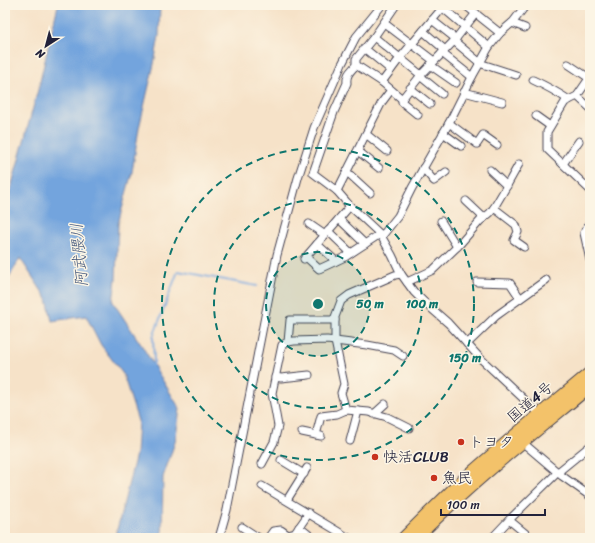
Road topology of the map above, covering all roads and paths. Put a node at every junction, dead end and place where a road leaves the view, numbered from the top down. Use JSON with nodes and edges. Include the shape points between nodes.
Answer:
{"nodes":[{"id":1,"x":382,"y":5,"type":"edge"},
{"id":2,"x":396,"y":5,"type":"edge"},
{"id":3,"x":465,"y":5,"type":"edge"},
{"id":4,"x":526,"y":5,"type":"edge"},
{"id":5,"x":444,"y":6,"type":"edge"},
{"id":6,"x":476,"y":13,"type":"junction"},
{"id":7,"x":432,"y":20,"type":"junction"},
{"id":8,"x":384,"y":23,"type":"junction"},
{"id":9,"x":512,"y":23,"type":"junction"},
{"id":10,"x":465,"y":26,"type":"junction"},
{"id":11,"x":525,"y":28,"type":"dead end"},
{"id":12,"x":422,"y":31,"type":"junction"},
{"id":13,"x":500,"y":33,"type":"junction"},
{"id":14,"x":374,"y":37,"type":"junction"},
{"id":15,"x":455,"y":40,"type":"junction"},
{"id":16,"x":412,"y":44,"type":"junction"},
{"id":17,"x":489,"y":47,"type":"junction"},
{"id":18,"x":364,"y":48,"type":"junction"},
{"id":19,"x":444,"y":52,"type":"junction"},
{"id":20,"x":400,"y":58,"type":"junction"},
{"id":21,"x":432,"y":63,"type":"junction"},
{"id":22,"x":479,"y":63,"type":"junction"},
{"id":23,"x":568,"y":64,"type":"dead end"},
{"id":24,"x":356,"y":65,"type":"junction"},
{"id":25,"x":391,"y":70,"type":"junction"},
{"id":26,"x":516,"y":75,"type":"dead end"},
{"id":27,"x":420,"y":76,"type":"junction"},
{"id":28,"x":472,"y":77,"type":"junction"},
{"id":29,"x":590,"y":78,"type":"edge"},
{"id":30,"x":533,"y":80,"type":"dead end"},
{"id":31,"x":382,"y":82,"type":"junction"},
{"id":32,"x":456,"y":83,"type":"dead end"},
{"id":33,"x":410,"y":88,"type":"junction"},
{"id":34,"x":391,"y":90,"type":"junction"},
{"id":35,"x":464,"y":92,"type":"junction"},
{"id":36,"x":442,"y":94,"type":"dead end"},
{"id":37,"x":577,"y":96,"type":"junction"},
{"id":38,"x":402,"y":99,"type":"junction"},
{"id":39,"x":569,"y":100,"type":"junction"},
{"id":40,"x":502,"y":102,"type":"dead end"},
{"id":41,"x":430,"y":104,"type":"dead end"},
{"id":42,"x":590,"y":108,"type":"edge"},
{"id":43,"x":418,"y":115,"type":"dead end"},
{"id":44,"x":536,"y":116,"type":"dead end"},
{"id":45,"x":449,"y":123,"type":"junction"},
{"id":46,"x":550,"y":126,"type":"junction"},
{"id":47,"x":444,"y":133,"type":"junction"},
{"id":48,"x":366,"y":134,"type":"junction"},
{"id":49,"x":579,"y":141,"type":"dead end"},
{"id":50,"x":497,"y":145,"type":"dead end"},
{"id":51,"x":461,"y":146,"type":"dead end"},
{"id":52,"x":358,"y":150,"type":"junction"},
{"id":53,"x":387,"y":151,"type":"dead end"},
{"id":54,"x":519,"y":164,"type":"dead end"},
{"id":55,"x":563,"y":164,"type":"junction"},
{"id":56,"x":379,"y":168,"type":"dead end"},
{"id":57,"x":423,"y":168,"type":"junction"},
{"id":58,"x":490,"y":170,"type":"dead end"},
{"id":59,"x":347,"y":172,"type":"junction"},
{"id":60,"x":446,"y":172,"type":"dead end"},
{"id":61,"x":507,"y":186,"type":"junction"},
{"id":62,"x":590,"y":190,"type":"edge"},
{"id":63,"x":337,"y":191,"type":"junction"},
{"id":64,"x":370,"y":193,"type":"dead end"},
{"id":65,"x":466,"y":201,"type":"dead end"},
{"id":66,"x":350,"y":206,"type":"junction"},
{"id":67,"x":494,"y":208,"type":"junction"},
{"id":68,"x":484,"y":218,"type":"junction"},
{"id":69,"x":339,"y":219,"type":"junction"},
{"id":70,"x":441,"y":221,"type":"dead end"},
{"id":71,"x":590,"y":222,"type":"edge"},
{"id":72,"x":309,"y":224,"type":"dead end"},
{"id":73,"x":326,"y":233,"type":"junction"},
{"id":74,"x":381,"y":235,"type":"junction"},
{"id":75,"x":317,"y":244,"type":"junction"},
{"id":76,"x":365,"y":244,"type":"junction"},
{"id":77,"x":457,"y":247,"type":"junction"},
{"id":78,"x":524,"y":247,"type":"dead end"},
{"id":79,"x":351,"y":253,"type":"junction"},
{"id":80,"x":590,"y":260,"type":"edge"},
{"id":81,"x":336,"y":261,"type":"junction"},
{"id":82,"x":401,"y":274,"type":"junction"},
{"id":83,"x":546,"y":280,"type":"dead end"},
{"id":84,"x":407,"y":282,"type":"junction"},
{"id":85,"x":477,"y":282,"type":"dead end"},
{"id":86,"x":520,"y":298,"type":"junction"},
{"id":87,"x":335,"y":320,"type":"junction"},
{"id":88,"x":335,"y":341,"type":"junction"},
{"id":89,"x":288,"y":342,"type":"junction"},
{"id":90,"x":467,"y":344,"type":"junction"},
{"id":91,"x":403,"y":356,"type":"dead end"},
{"id":92,"x":590,"y":374,"type":"edge"},
{"id":93,"x":309,"y":375,"type":"dead end"},
{"id":94,"x":275,"y":377,"type":"junction"},
{"id":95,"x":590,"y":386,"type":"edge"},
{"id":96,"x":384,"y":404,"type":"dead end"},
{"id":97,"x":346,"y":410,"type":"junction"},
{"id":98,"x":358,"y":411,"type":"junction"},
{"id":99,"x":374,"y":414,"type":"junction"},
{"id":100,"x":544,"y":418,"type":"junction"},
{"id":101,"x":409,"y":428,"type":"dead end"},
{"id":102,"x":302,"y":432,"type":"dead end"},
{"id":103,"x":350,"y":441,"type":"dead end"},
{"id":104,"x":522,"y":442,"type":"junction"},
{"id":105,"x":590,"y":446,"type":"edge"},
{"id":106,"x":281,"y":460,"type":"dead end"},
{"id":107,"x":262,"y":464,"type":"dead end"},
{"id":108,"x":558,"y":472,"type":"junction"},
{"id":109,"x":262,"y":486,"type":"dead end"},
{"id":110,"x":590,"y":496,"type":"edge"},
{"id":111,"x":287,"y":500,"type":"junction"},
{"id":112,"x":308,"y":513,"type":"junction"},
{"id":113,"x":509,"y":520,"type":"junction"},
{"id":114,"x":242,"y":527,"type":"dead end"},
{"id":115,"x":299,"y":528,"type":"junction"},
{"id":116,"x":344,"y":537,"type":"edge"},
{"id":117,"x":219,"y":538,"type":"edge"},
{"id":118,"x":259,"y":538,"type":"edge"},
{"id":119,"x":268,"y":538,"type":"edge"},
{"id":120,"x":313,"y":538,"type":"edge"},
{"id":121,"x":404,"y":538,"type":"edge"},
{"id":122,"x":416,"y":538,"type":"edge"},
{"id":123,"x":492,"y":538,"type":"edge"},
{"id":124,"x":531,"y":538,"type":"edge"}],
"edges":[{"from":1,"to":117,"type":"street","via":[[356,37],[342,64],[314,128],[298,178],[277,255],[227,510]]},
{"from":2,"to":8,"type":"street"},
{"from":3,"to":6,"type":"street"},
{"from":4,"to":9,"type":"street"},
{"from":5,"to":7,"type":"street"},
{"from":5,"to":10,"type":"street"},
{"from":6,"to":10,"type":"street"},
{"from":6,"to":13,"type":"street"},
{"from":7,"to":12,"type":"street"},
{"from":7,"to":15,"type":"street"},
{"from":8,"to":14,"type":"street"},
{"from":8,"to":16,"type":"street"},
{"from":9,"to":11,"type":"street"},
{"from":9,"to":13,"type":"street"},
{"from":10,"to":15,"type":"street"},
{"from":10,"to":17,"type":"street"},
{"from":12,"to":16,"type":"street"},
{"from":12,"to":19,"type":"street"},
{"from":13,"to":17,"type":"street"},
{"from":14,"to":18,"type":"street"},
{"from":14,"to":20,"type":"street"},
{"from":15,"to":19,"type":"street"},
{"from":15,"to":22,"type":"street"},
{"from":16,"to":20,"type":"street"},
{"from":16,"to":21,"type":"street"},
{"from":17,"to":22,"type":"street"},
{"from":18,"to":24,"type":"street","via":[[356,59]]},
{"from":18,"to":25,"type":"street"},
{"from":19,"to":21,"type":"street"},
{"from":19,"to":28,"type":"street"},
{"from":20,"to":25,"type":"street"},
{"from":20,"to":27,"type":"street"},
{"from":21,"to":27,"type":"street"},
{"from":21,"to":32,"type":"street"},
{"from":22,"to":26,"type":"street"},
{"from":22,"to":28,"type":"street"},
{"from":23,"to":29,"type":"street"},
{"from":24,"to":31,"type":"street"},
{"from":24,"to":63,"type":"street","via":[[346,78],[347,83],[313,173]]},
{"from":25,"to":31,"type":"street"},
{"from":27,"to":33,"type":"street"},
{"from":27,"to":36,"type":"street"},
{"from":28,"to":35,"type":"street"},
{"from":29,"to":37,"type":"street"},
{"from":30,"to":39,"type":"street"},
{"from":31,"to":34,"type":"street"},
{"from":33,"to":38,"type":"street"},
{"from":33,"to":41,"type":"street"},
{"from":34,"to":38,"type":"street"},
{"from":34,"to":48,"type":"street"},
{"from":35,"to":40,"type":"street"},
{"from":35,"to":45,"type":"street"},
{"from":37,"to":39,"type":"street"},
{"from":37,"to":42,"type":"street"},
{"from":38,"to":43,"type":"street","via":[[402,102]]},
{"from":39,"to":46,"type":"street","via":[[565,102]]},
{"from":44,"to":46,"type":"street"},
{"from":45,"to":47,"type":"street"},
{"from":45,"to":50,"type":"street","via":[[477,144],[483,135]]},
{"from":46,"to":55,"type":"street","via":[[547,132],[547,149]]},
{"from":47,"to":51,"type":"street"},
{"from":47,"to":57,"type":"street"},
{"from":48,"to":52,"type":"street"},
{"from":48,"to":53,"type":"street"},
{"from":49,"to":55,"type":"street"},
{"from":52,"to":56,"type":"street"},
{"from":52,"to":59,"type":"street"},
{"from":54,"to":61,"type":"street"},
{"from":55,"to":62,"type":"street"},
{"from":57,"to":60,"type":"street","via":[[434,181]]},
{"from":57,"to":74,"type":"street","via":[[398,216]]},
{"from":58,"to":61,"type":"street"},
{"from":59,"to":63,"type":"street"},
{"from":59,"to":64,"type":"street"},
{"from":61,"to":67,"type":"street"},
{"from":63,"to":66,"type":"street"},
{"from":65,"to":68,"type":"street"},
{"from":66,"to":69,"type":"street"},
{"from":66,"to":74,"type":"street"},
{"from":67,"to":68,"type":"street"},
{"from":67,"to":78,"type":"street","via":[[516,225],[518,232],[514,240]]},
{"from":68,"to":77,"type":"street"},
{"from":69,"to":73,"type":"street"},
{"from":69,"to":76,"type":"street"},
{"from":70,"to":77,"type":"street"},
{"from":71,"to":80,"type":"street","via":[[584,233]]},
{"from":72,"to":73,"type":"street"},
{"from":73,"to":75,"type":"street"},
{"from":73,"to":79,"type":"street"},
{"from":74,"to":76,"type":"street"},
{"from":74,"to":82,"type":"street"},
{"from":75,"to":81,"type":"street"},
{"from":75,"to":81,"type":"street","via":[[305,258],[319,269]]},
{"from":76,"to":79,"type":"street"},
{"from":77,"to":84,"type":"street","via":[[433,270]]},
{"from":79,"to":81,"type":"street"},
{"from":82,"to":84,"type":"street"},
{"from":82,"to":87,"type":"street","via":[[349,295],[341,301]]},
{"from":83,"to":86,"type":"street"},
{"from":84,"to":90,"type":"street"},
{"from":85,"to":86,"type":"street","via":[[510,283]]},
{"from":86,"to":90,"type":"street","via":[[496,316]]},
{"from":87,"to":88,"type":"street"},
{"from":87,"to":89,"type":"street","via":[[290,320]]},
{"from":88,"to":89,"type":"street"},
{"from":88,"to":91,"type":"street","via":[[394,350]]},
{"from":88,"to":97,"type":"street","via":[[344,384],[341,393]]},
{"from":89,"to":94,"type":"street","via":[[282,345]]},
{"from":90,"to":100,"type":"street"},
{"from":92,"to":100,"type":"highway","name":"国道4号"},
{"from":93,"to":94,"type":"street"},
{"from":94,"to":107,"type":"street","via":[[272,393],[278,426],[274,442]]},
{"from":95,"to":100,"type":"highway","name":"国道4号"},
{"from":96,"to":99,"type":"street"},
{"from":97,"to":98,"type":"street"},
{"from":97,"to":102,"type":"street","via":[[322,416],[319,435]]},
{"from":98,"to":99,"type":"street"},
{"from":98,"to":103,"type":"street"},
{"from":99,"to":101,"type":"street","via":[[387,417]]},
{"from":100,"to":104,"type":"highway","name":"国道4号"},
{"from":100,"to":121,"type":"highway","name":"国道4号","via":[[458,485]]},
{"from":104,"to":108,"type":"street"},
{"from":104,"to":122,"type":"highway","name":"国道4号"},
{"from":105,"to":108,"type":"street"},
{"from":106,"to":111,"type":"street","via":[[305,471]]},
{"from":108,"to":110,"type":"street"},
{"from":108,"to":113,"type":"street"},
{"from":109,"to":111,"type":"street"},
{"from":111,"to":112,"type":"street"},
{"from":112,"to":115,"type":"street"},
{"from":112,"to":116,"type":"street"},
{"from":113,"to":123,"type":"street"},
{"from":113,"to":124,"type":"street"},
{"from":114,"to":118,"type":"street"},
{"from":115,"to":119,"type":"street","via":[[288,535],[280,530],[273,531]]},
{"from":115,"to":120,"type":"street"}]}
